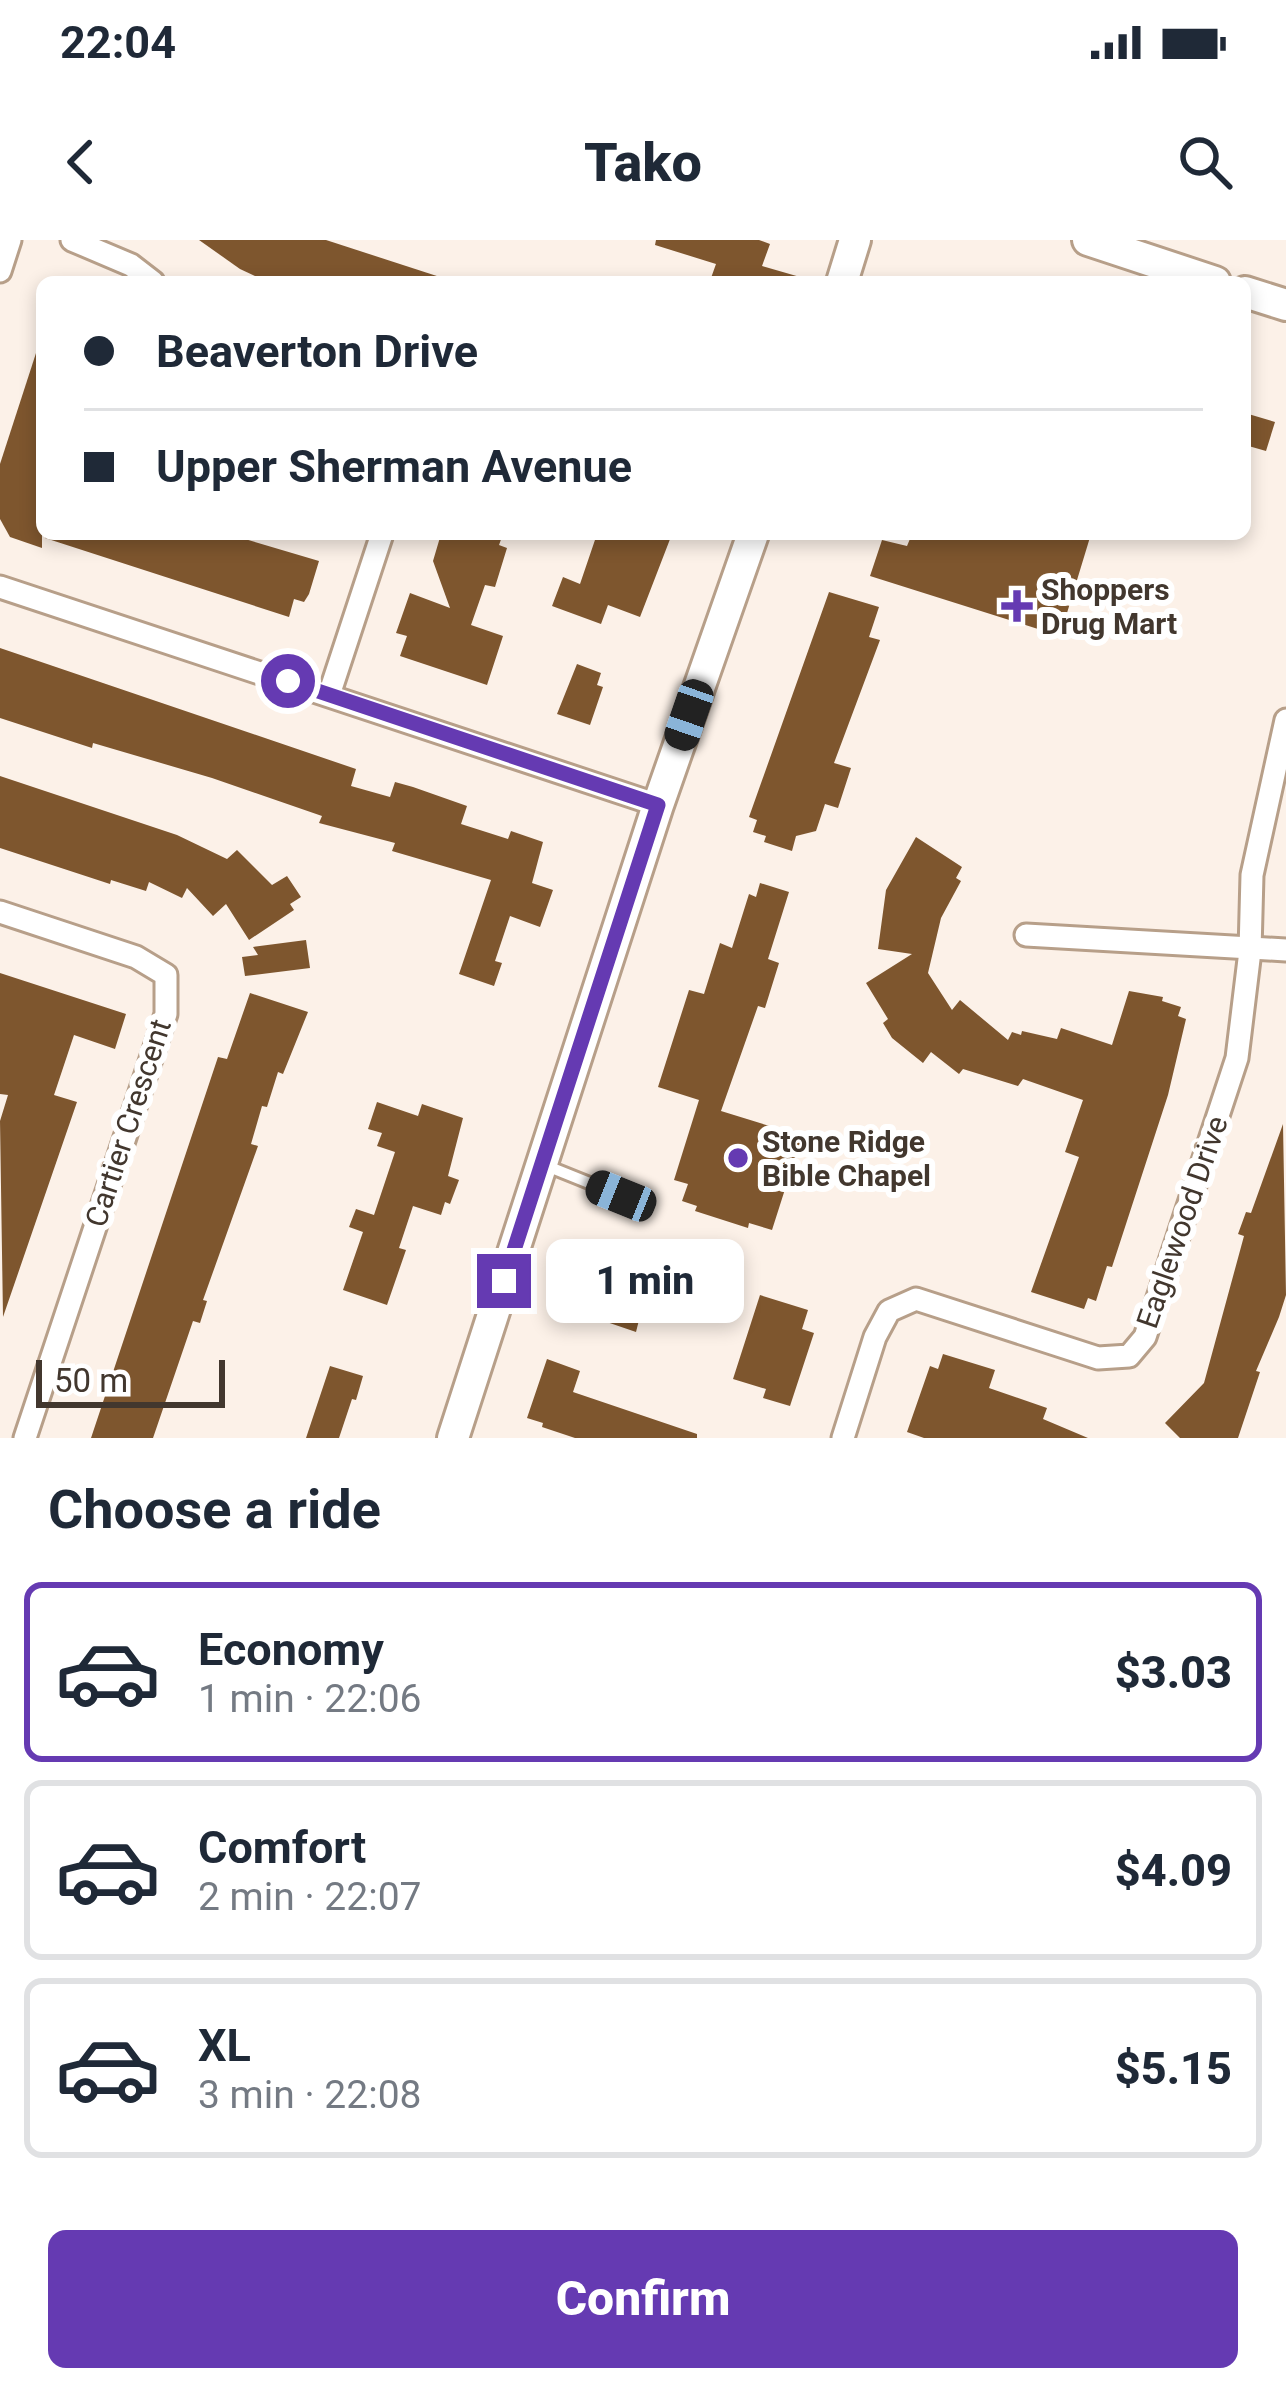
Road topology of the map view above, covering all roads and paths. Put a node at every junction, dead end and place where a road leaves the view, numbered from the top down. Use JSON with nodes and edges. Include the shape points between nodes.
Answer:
{"nodes":[{"id":1,"x":10,"y":240,"type":"edge"},
{"id":2,"x":72,"y":240,"type":"edge"},
{"id":3,"x":855,"y":240,"type":"edge"},
{"id":4,"x":1088,"y":240,"type":"edge"},
{"id":5,"x":0,"y":271,"type":"edge"},
{"id":6,"x":146,"y":276,"type":"edge"},
{"id":7,"x":844,"y":276,"type":"edge"},
{"id":8,"x":1198,"y":276,"type":"edge"},
{"id":9,"x":1251,"y":294,"type":"edge"},
{"id":10,"x":1286,"y":305,"type":"edge"},
{"id":11,"x":380,"y":540,"type":"edge"},
{"id":12,"x":751,"y":540,"type":"edge"},
{"id":13,"x":0,"y":587,"type":"edge"},
{"id":14,"x":328,"y":695,"type":"junction"},
{"id":15,"x":1286,"y":720,"type":"edge"},
{"id":16,"x":658,"y":805,"type":"junction"},
{"id":17,"x":0,"y":912,"type":"edge"},
{"id":18,"x":1026,"y":935,"type":"dead end"},
{"id":19,"x":1286,"y":950,"type":"edge"},
{"id":20,"x":1250,"y":951,"type":"junction"},
{"id":21,"x":542,"y":1164,"type":"junction"},
{"id":22,"x":638,"y":1203,"type":"dead end"},
{"id":23,"x":25,"y":1438,"type":"edge"},
{"id":24,"x":453,"y":1438,"type":"edge"},
{"id":25,"x":843,"y":1438,"type":"edge"}],
"edges":[{"from":1,"to":5,"type":"street"},
{"from":2,"to":6,"type":"street"},
{"from":3,"to":7,"type":"main road"},
{"from":4,"to":8,"type":"main road"},
{"from":9,"to":10,"type":"main road"},
{"from":11,"to":14,"type":"street"},
{"from":12,"to":16,"type":"main road"},
{"from":13,"to":14,"type":"street"},
{"from":14,"to":16,"type":"street"},
{"from":15,"to":20,"type":"street","name":"Eaglewood Drive","via":[[1252,875]]},
{"from":16,"to":21,"type":"main road"},
{"from":17,"to":23,"type":"street","name":"Cartier Crescent","via":[[136,956],[166,975],[166,1014]]},
{"from":18,"to":20,"type":"street"},
{"from":19,"to":20,"type":"street"},
{"from":20,"to":25,"type":"street","name":"Eaglewood Drive","via":[[1237,1058],[1145,1337],[1129,1356],[1098,1358],[916,1299],[889,1311],[875,1337]]},
{"from":21,"to":22,"type":"lane"},
{"from":21,"to":24,"type":"main road"}]}
